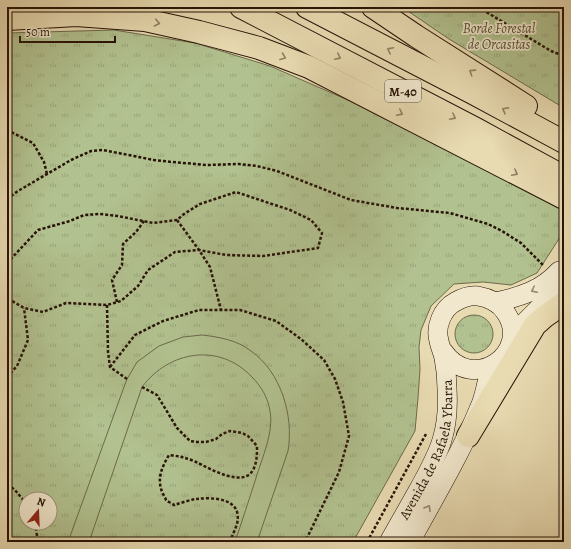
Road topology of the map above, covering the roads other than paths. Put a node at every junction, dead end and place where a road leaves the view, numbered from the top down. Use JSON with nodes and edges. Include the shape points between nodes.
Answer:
{"nodes":[{"id":1,"x":241,"y":7,"type":"edge"},
{"id":2,"x":307,"y":7,"type":"edge"},
{"id":3,"x":373,"y":7,"type":"edge"},
{"id":4,"x":7,"y":19,"type":"edge"},
{"id":5,"x":564,"y":131,"type":"edge"},
{"id":6,"x":564,"y":142,"type":"edge"},
{"id":7,"x":564,"y":177,"type":"edge"},
{"id":8,"x":564,"y":198,"type":"edge"},
{"id":9,"x":555,"y":266,"type":"edge"},
{"id":10,"x":564,"y":272,"type":"edge"},
{"id":11,"x":558,"y":300,"type":"edge"},
{"id":12,"x":495,"y":302,"type":"junction"},
{"id":13,"x":511,"y":340,"type":"junction"},
{"id":14,"x":443,"y":351,"type":"junction"},
{"id":15,"x":492,"y":366,"type":"junction"},
{"id":16,"x":468,"y":436,"type":"junction"},
{"id":17,"x":389,"y":542,"type":"edge"},
{"id":18,"x":410,"y":542,"type":"edge"}],
"edges":[{"from":1,"to":7,"type":"highway","number":"M-40","one_way":true},
{"from":6,"to":2,"type":"highway","number":"M-40","one_way":true},
{"from":5,"to":3,"type":"highway","one_way":true},
{"from":4,"to":8,"type":"highway","one_way":true,"via":[[76,15],[145,20],[258,48],[309,67]]},
{"from":9,"to":12,"type":"main road","name":"Avenida de Rafaela Ybarra","one_way":true,"via":[[546,283],[537,289]]},
{"from":10,"to":11,"type":"main road","name":"Avenida de Rafaela Ybarra","via":[[559,282]]},
{"from":11,"to":13,"type":"main road","name":"Avenida de Rafaela Ybarra","via":[[529,316]]},
{"from":11,"to":16,"type":"highway","via":[[535,325]]},
{"from":12,"to":13,"type":"main road","via":[[509,318]]},
{"from":12,"to":14,"type":"main road","name":"Avenida de Rafaela Ybarra","via":[[485,297],[474,296],[454,302],[440,319],[439,341]]},
{"from":13,"to":15,"type":"main road","name":"Avenida de Rafaela Ybarra","via":[[504,356]]},
{"from":14,"to":15,"type":"main road","name":"Avenida de Rafaela Ybarra","via":[[448,359],[462,368],[477,370]]},
{"from":14,"to":17,"type":"main road","name":"Avenida de Rafaela Ybarra","via":[[448,389],[442,440],[431,468]]},
{"from":15,"to":16,"type":"main road","name":"Avenida de Rafaela Ybarra","via":[[482,402]]},
{"from":18,"to":16,"type":"main road","name":"Avenida de Rafaela Ybarra","one_way":true}]}
